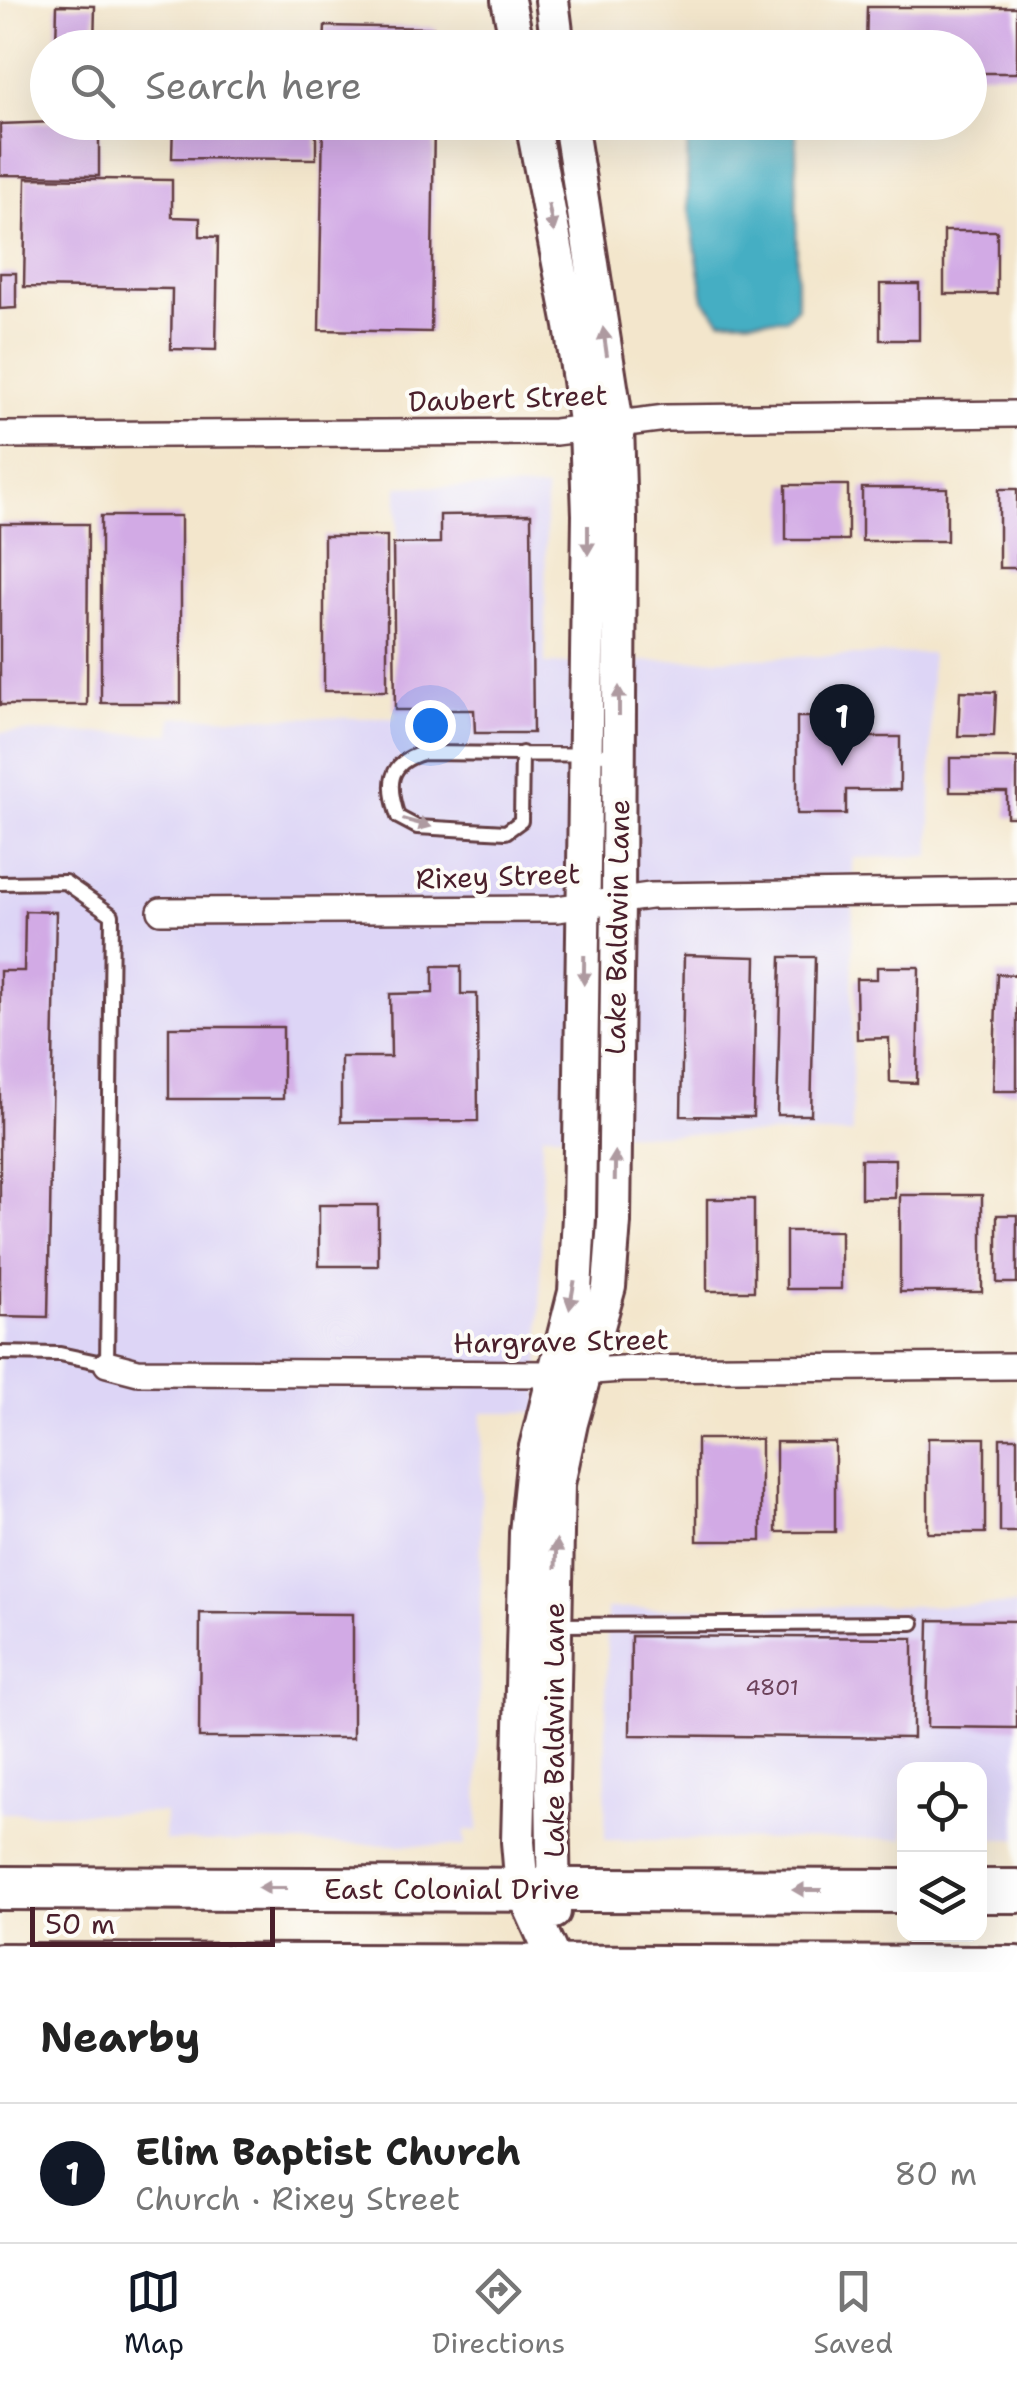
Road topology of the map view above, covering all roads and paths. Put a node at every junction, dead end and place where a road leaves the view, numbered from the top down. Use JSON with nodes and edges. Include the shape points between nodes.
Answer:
{"nodes":[{"id":1,"x":508,"y":0,"type":"edge"},
{"id":2,"x":552,"y":0,"type":"edge"},
{"id":3,"x":514,"y":30,"type":"edge"},
{"id":4,"x":556,"y":30,"type":"edge"},
{"id":5,"x":535,"y":140,"type":"edge"},
{"id":6,"x":572,"y":140,"type":"edge"},
{"id":7,"x":1017,"y":414,"type":"edge"},
{"id":8,"x":602,"y":427,"type":"junction"},
{"id":9,"x":0,"y":435,"type":"edge"},
{"id":10,"x":522,"y":752,"type":"junction"},
{"id":11,"x":603,"y":755,"type":"junction"},
{"id":12,"x":0,"y":883,"type":"edge"},
{"id":13,"x":1017,"y":891,"type":"edge"},
{"id":14,"x":602,"y":902,"type":"junction"},
{"id":15,"x":161,"y":911,"type":"dead end"},
{"id":16,"x":0,"y":1353,"type":"edge"},
{"id":17,"x":107,"y":1364,"type":"junction"},
{"id":18,"x":1017,"y":1366,"type":"edge"},
{"id":19,"x":569,"y":1373,"type":"junction"},
{"id":20,"x":913,"y":1622,"type":"dead end"},
{"id":21,"x":554,"y":1625,"type":"junction"},
{"id":22,"x":0,"y":1888,"type":"edge"},
{"id":23,"x":538,"y":1889,"type":"junction"},
{"id":24,"x":897,"y":1891,"type":"edge"},
{"id":25,"x":987,"y":1891,"type":"edge"},
{"id":26,"x":1017,"y":1891,"type":"edge"},
{"id":27,"x":0,"y":1964,"type":"edge"},
{"id":28,"x":1017,"y":1968,"type":"edge"},
{"id":29,"x":557,"y":1969,"type":"edge"}],
"edges":[{"from":1,"to":3,"type":"street"},
{"from":2,"to":4,"type":"street"},
{"from":5,"to":8,"type":"street","name":"Lake Baldwin Lane","one_way":true,"via":[[571,326]]},
{"from":8,"to":6,"type":"street","name":"Lake Baldwin Lane","one_way":true},
{"from":7,"to":8,"type":"street","name":"Daubert Street","via":[[666,418]]},
{"from":8,"to":9,"type":"street","name":"Daubert Street"},
{"from":8,"to":11,"type":"street","name":"Lake Baldwin Lane","via":[[620,518]]},
{"from":10,"to":10,"type":"lane","one_way":true,"via":[[408,757],[395,769],[390,794],[398,817],[417,826],[506,832],[521,821]]},
{"from":10,"to":11,"type":"lane"},
{"from":11,"to":14,"type":"street","name":"Lake Baldwin Lane"},
{"from":12,"to":17,"type":"lane","via":[[65,882],[112,915]]},
{"from":13,"to":14,"type":"street","name":"Rixey Street"},
{"from":14,"to":15,"type":"street","name":"Rixey Street","via":[[556,909]]},
{"from":14,"to":19,"type":"street","name":"Lake Baldwin Lane","via":[[614,1222],[609,1287]]},
{"from":16,"to":17,"type":"lane","via":[[60,1354]]},
{"from":17,"to":19,"type":"street","name":"Hargrave Street","via":[[138,1372]]},
{"from":18,"to":19,"type":"street","name":"Hargrave Street"},
{"from":21,"to":19,"type":"street","name":"Lake Baldwin Lane","one_way":true},
{"from":19,"to":23,"type":"street","name":"Lake Baldwin Lane","via":[[534,1455],[526,1533],[518,1842]]},
{"from":20,"to":21,"type":"lane"},
{"from":21,"to":23,"type":"street","name":"Lake Baldwin Lane"},
{"from":23,"to":22,"type":"highway","name":"East Colonial Drive","one_way":true},
{"from":24,"to":23,"type":"highway","name":"East Colonial Drive","one_way":true},
{"from":23,"to":29,"type":"street","name":"Lake Baldwin Lane"},
{"from":25,"to":26,"type":"highway"},
{"from":27,"to":29,"type":"highway"},
{"from":28,"to":29,"type":"highway"}]}
